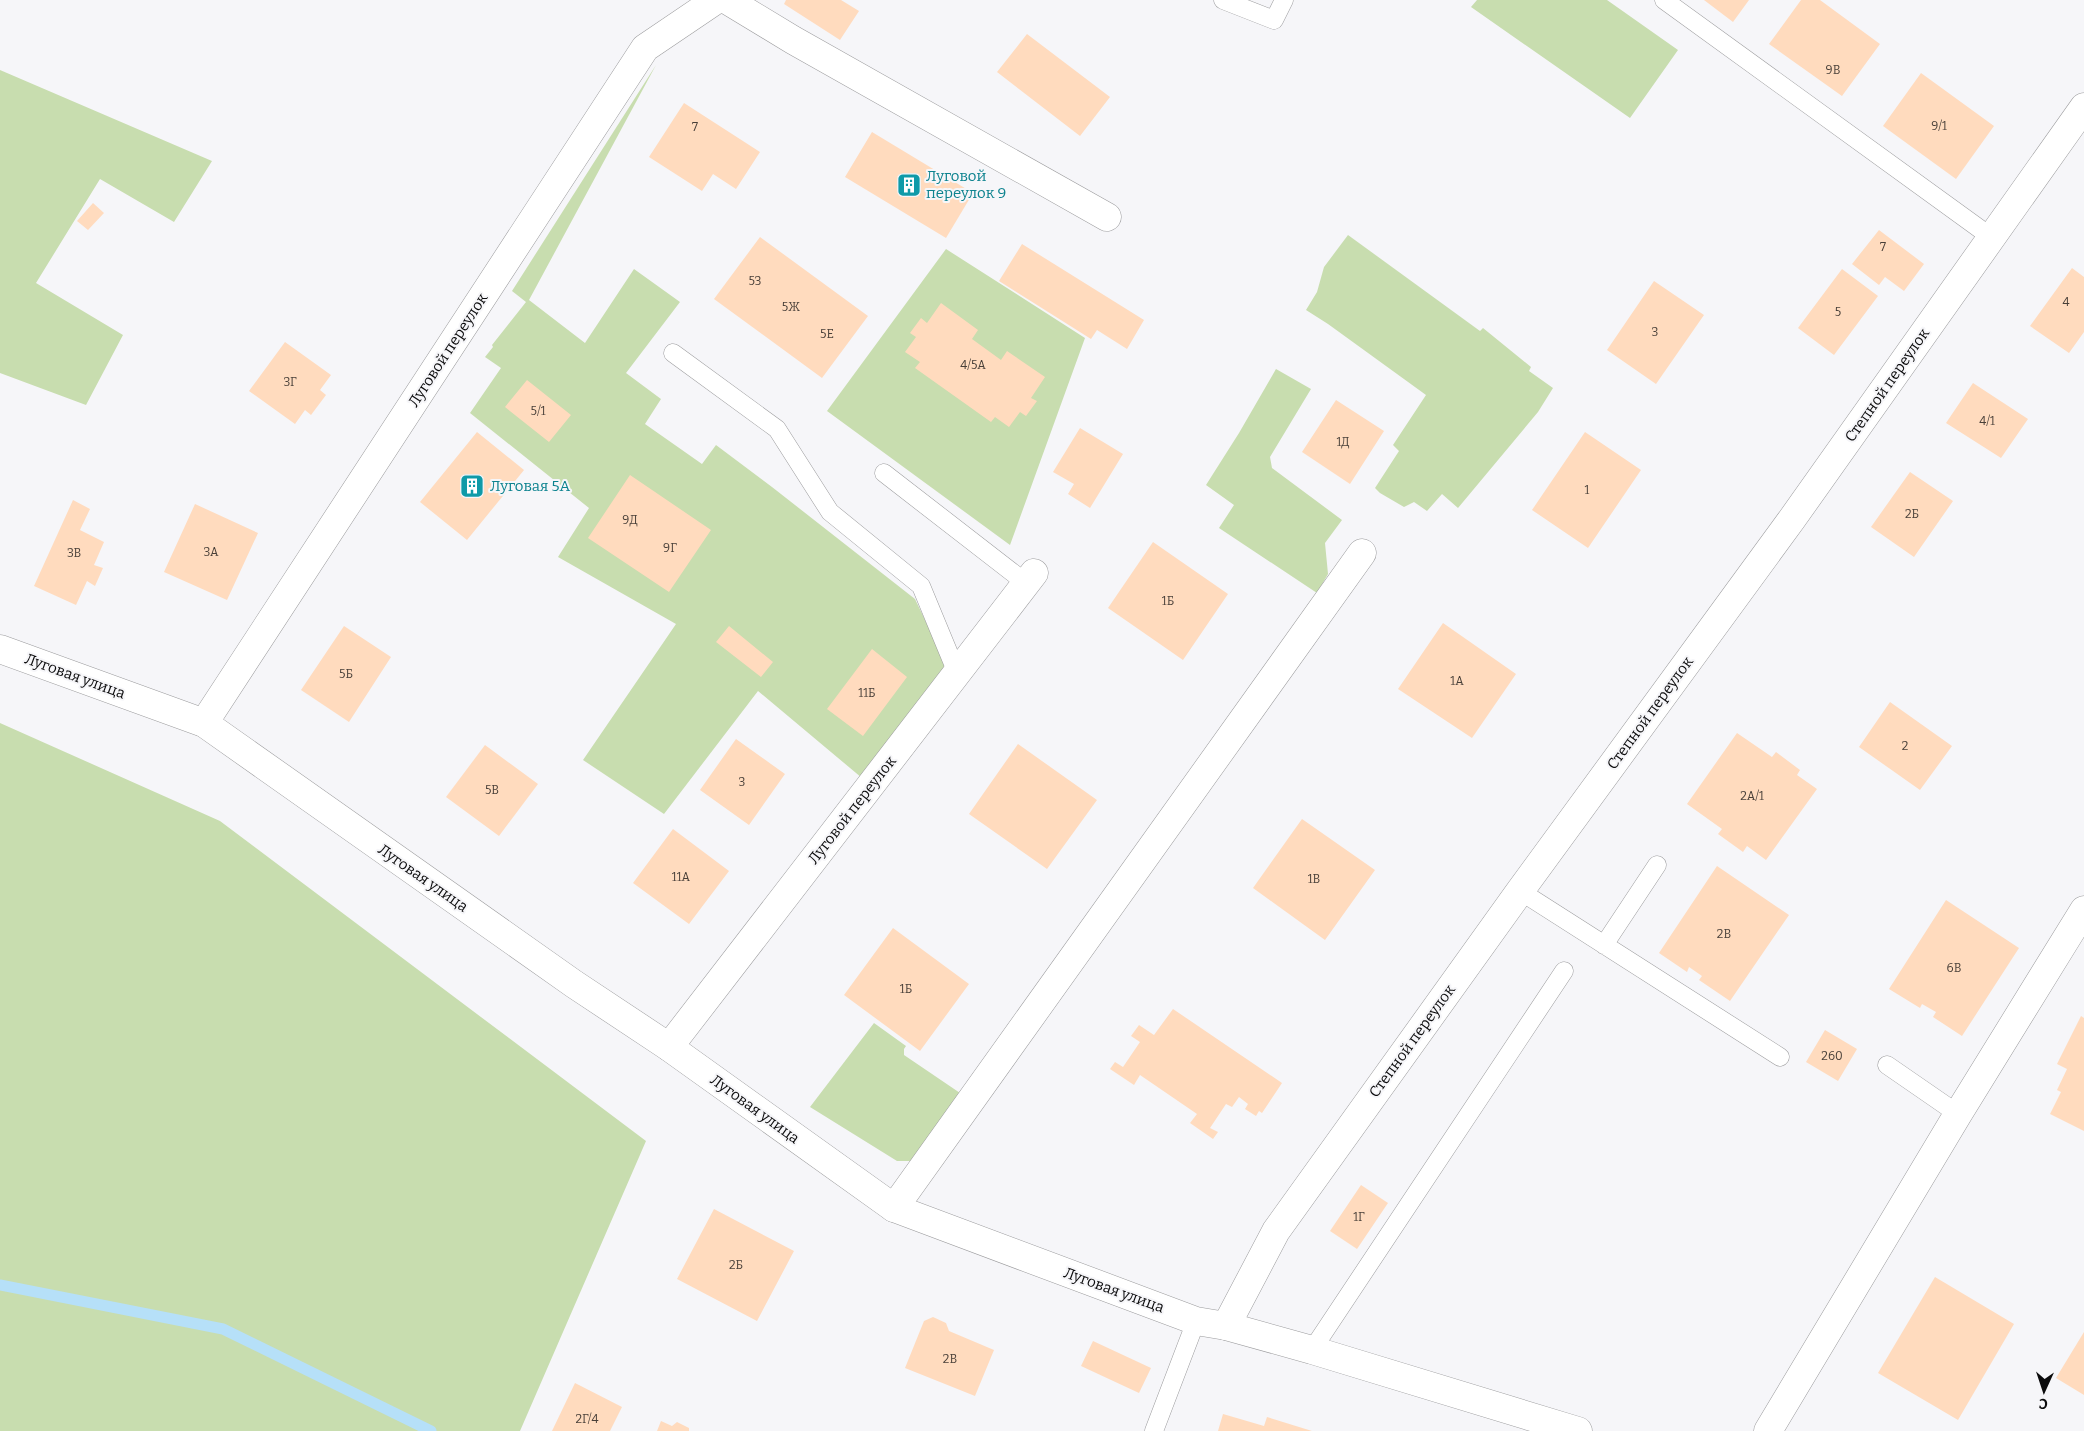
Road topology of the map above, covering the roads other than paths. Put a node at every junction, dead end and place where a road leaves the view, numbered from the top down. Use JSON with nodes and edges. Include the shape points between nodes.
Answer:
{"nodes":[{"id":1,"x":716,"y":0,"type":"edge"},
{"id":2,"x":727,"y":0,"type":"edge"},
{"id":3,"x":1223,"y":0,"type":"edge"},
{"id":4,"x":1284,"y":0,"type":"edge"},
{"id":5,"x":1664,"y":0,"type":"edge"},
{"id":6,"x":2084,"y":107,"type":"edge"},
{"id":7,"x":1108,"y":217,"type":"dead end"},
{"id":8,"x":1991,"y":238,"type":"junction"},
{"id":9,"x":673,"y":353,"type":"dead end"},
{"id":10,"x":884,"y":473,"type":"dead end"},
{"id":11,"x":1362,"y":553,"type":"dead end"},
{"id":12,"x":1030,"y":578,"type":"joint"},
{"id":13,"x":0,"y":649,"type":"edge"},
{"id":14,"x":957,"y":673,"type":"junction"},
{"id":15,"x":204,"y":723,"type":"junction"},
{"id":16,"x":1658,"y":865,"type":"dead end"},
{"id":17,"x":1520,"y":891,"type":"junction"},
{"id":18,"x":2084,"y":910,"type":"edge"},
{"id":19,"x":1604,"y":944,"type":"junction"},
{"id":20,"x":1564,"y":971,"type":"dead end"},
{"id":21,"x":669,"y":1048,"type":"junction"},
{"id":22,"x":1780,"y":1057,"type":"dead end"},
{"id":23,"x":1887,"y":1065,"type":"dead end"},
{"id":24,"x":1958,"y":1114,"type":"junction"},
{"id":25,"x":894,"y":1208,"type":"junction"},
{"id":26,"x":1196,"y":1321,"type":"junction"},
{"id":27,"x":1226,"y":1326,"type":"junction"},
{"id":28,"x":1312,"y":1350,"type":"junction"},
{"id":29,"x":1154,"y":1431,"type":"edge"},
{"id":30,"x":1578,"y":1431,"type":"edge"},
{"id":31,"x":1768,"y":1431,"type":"edge"}],
"edges":[{"from":1,"to":15,"type":"street","name":"Луговой переулок","via":[[645,48]]},
{"from":2,"to":7,"type":"street"},
{"from":3,"to":4,"type":"lane","via":[[1274,20]]},
{"from":5,"to":8,"type":"lane"},
{"from":6,"to":8,"type":"street","name":"Степной переулок"},
{"from":8,"to":17,"type":"street","name":"Степной переулок","via":[[1792,519]]},
{"from":9,"to":14,"type":"lane","via":[[777,429],[830,512],[922,586]]},
{"from":10,"to":12,"type":"lane"},
{"from":11,"to":25,"type":"street"},
{"from":12,"to":14,"type":"street","name":"Луговой переулок"},
{"from":13,"to":15,"type":"street","name":"Луговая улица"},
{"from":14,"to":21,"type":"street","name":"Луговой переулок"},
{"from":15,"to":21,"type":"street","name":"Луговая улица"},
{"from":16,"to":19,"type":"lane"},
{"from":17,"to":19,"type":"lane"},
{"from":17,"to":27,"type":"street","name":"Степной переулок","via":[[1276,1231]]},
{"from":18,"to":24,"type":"street"},
{"from":19,"to":22,"type":"lane"},
{"from":20,"to":28,"type":"lane"},
{"from":21,"to":25,"type":"street","name":"Луговая улица"},
{"from":23,"to":24,"type":"lane"},
{"from":24,"to":31,"type":"street"},
{"from":25,"to":26,"type":"street","name":"Луговая улица"},
{"from":26,"to":27,"type":"street","name":"Луговая улица"},
{"from":26,"to":29,"type":"lane"},
{"from":27,"to":28,"type":"street","name":"Луговая улица"},
{"from":28,"to":30,"type":"street","name":"Луговая улица"}]}
